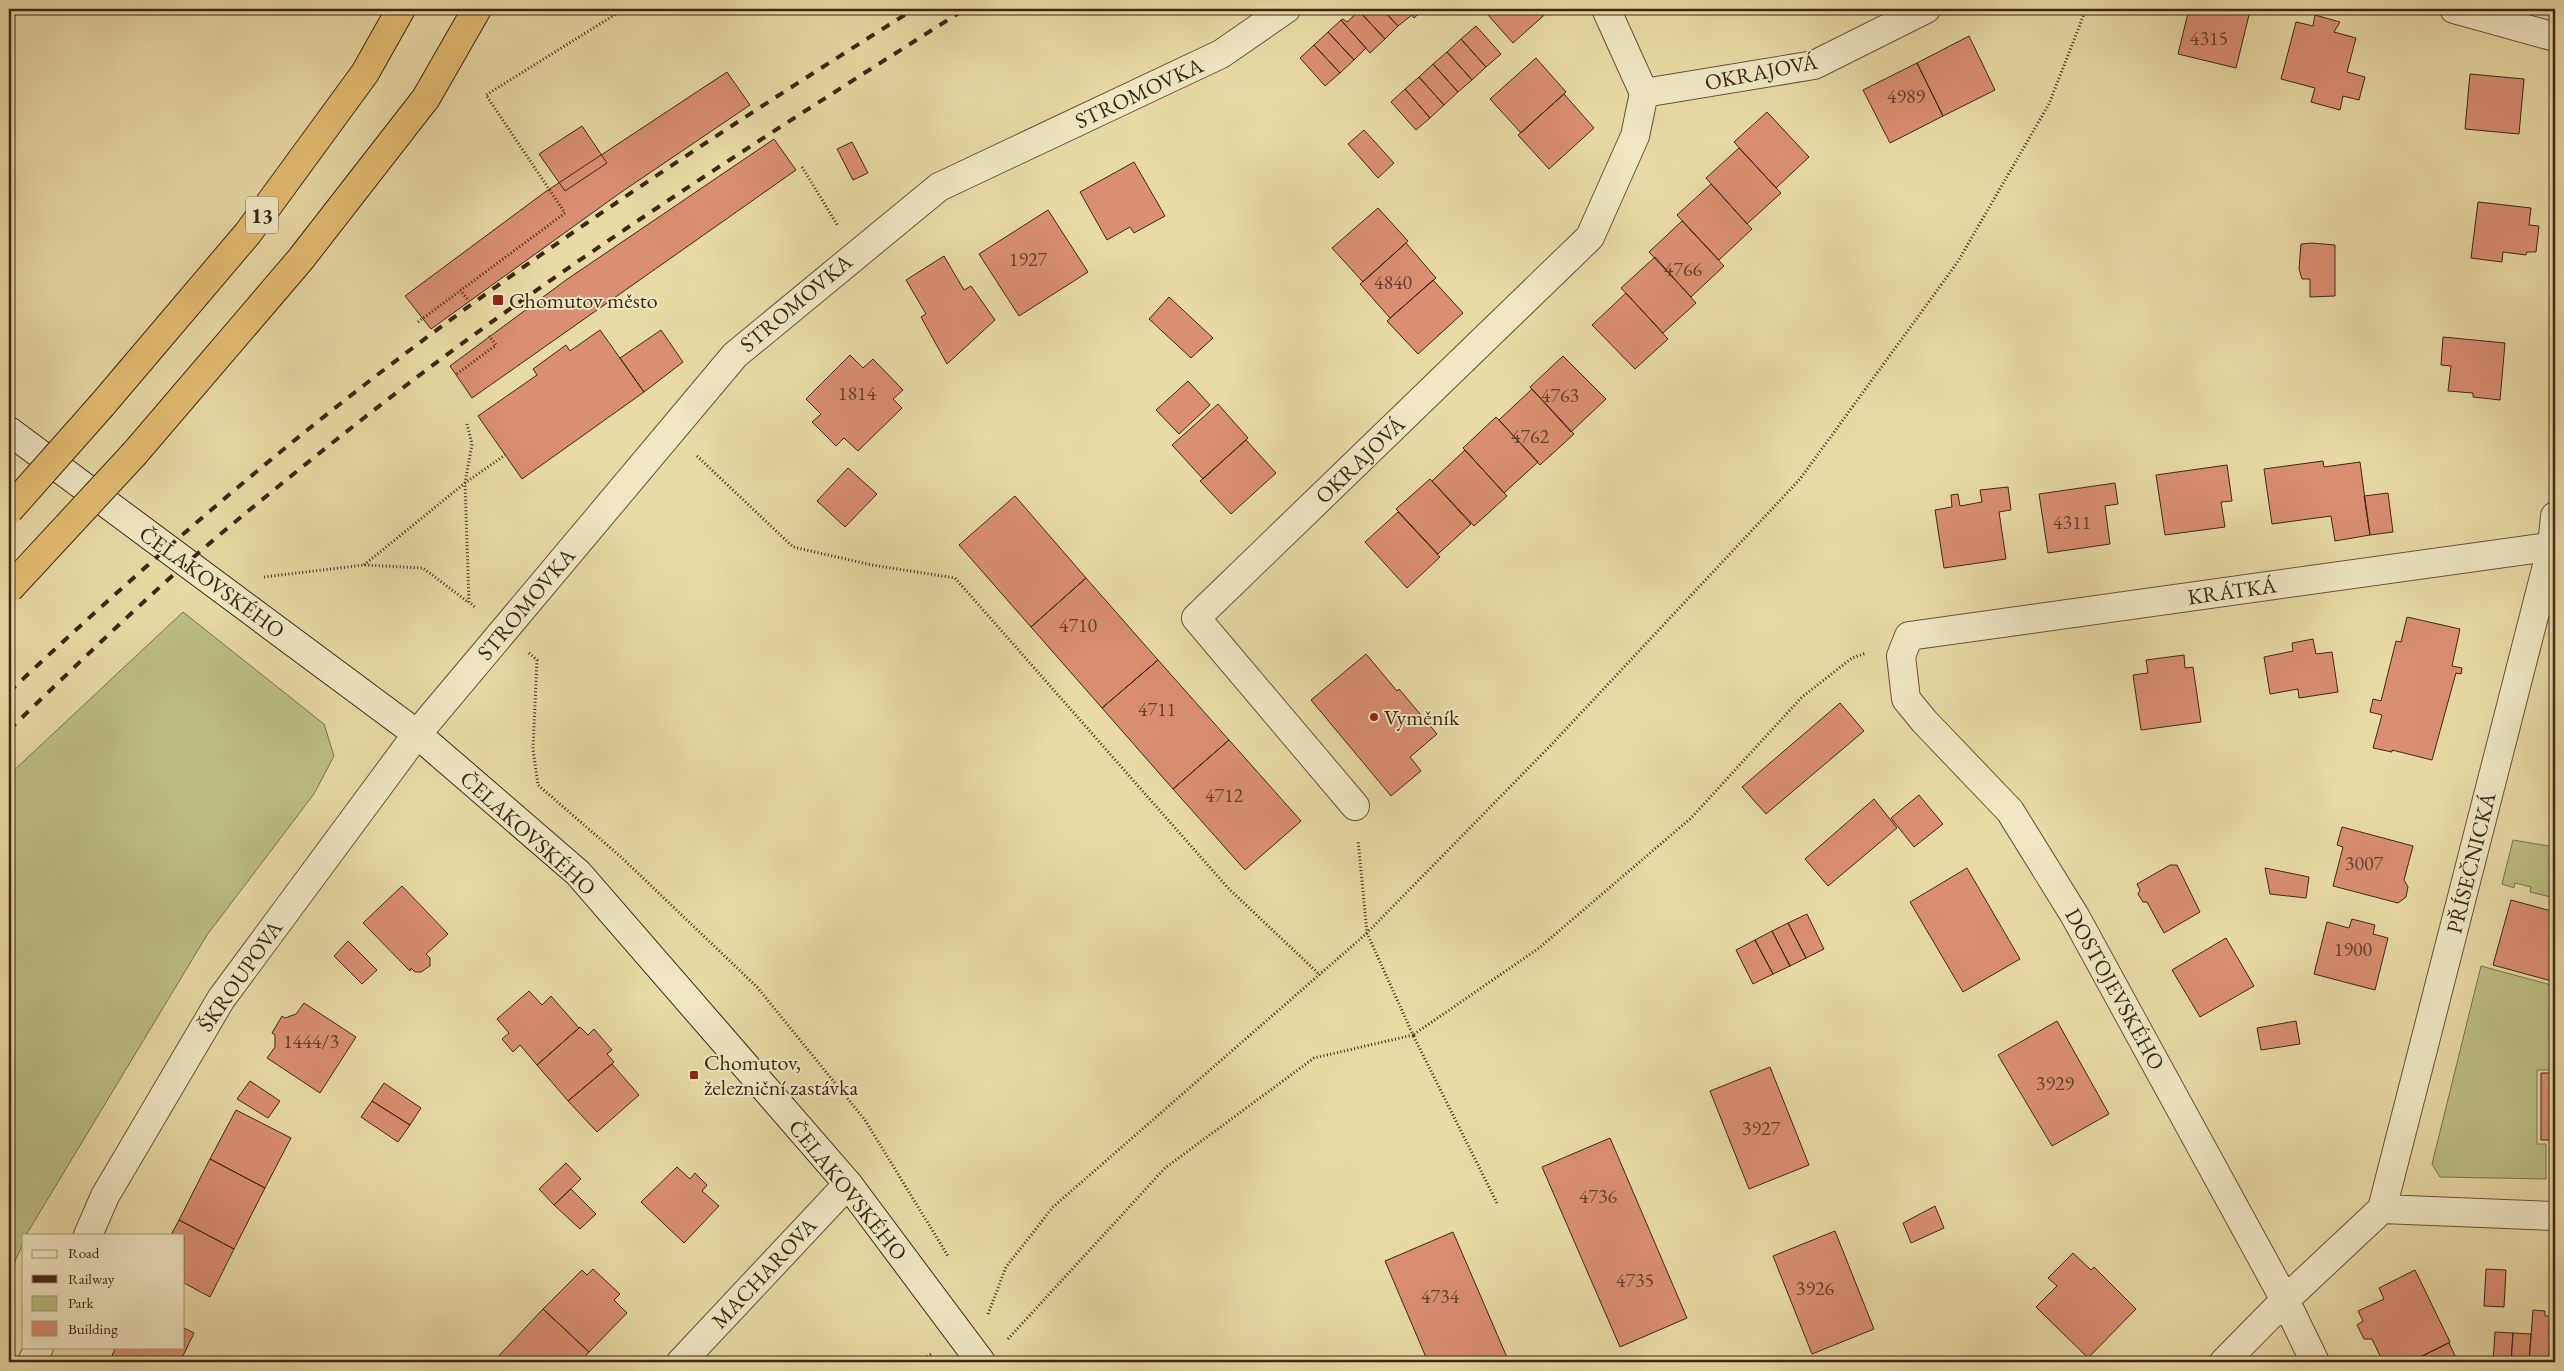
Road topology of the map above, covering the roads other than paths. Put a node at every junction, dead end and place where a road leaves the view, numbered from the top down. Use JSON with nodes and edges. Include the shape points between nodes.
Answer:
{"nodes":[{"id":1,"x":401,"y":9,"type":"edge"},
{"id":2,"x":477,"y":9,"type":"edge"},
{"id":3,"x":1286,"y":9,"type":"edge"},
{"id":4,"x":1606,"y":9,"type":"edge"},
{"id":5,"x":1926,"y":9,"type":"edge"},
{"id":6,"x":2454,"y":9,"type":"edge"},
{"id":7,"x":2555,"y":37,"type":"edge"},
{"id":8,"x":1644,"y":92,"type":"junction"},
{"id":9,"x":17,"y":437,"type":"edge"},
{"id":10,"x":9,"y":510,"type":"edge"},
{"id":11,"x":2555,"y":516,"type":"edge"},
{"id":12,"x":2554,"y":546,"type":"edge"},
{"id":13,"x":9,"y":589,"type":"edge"},
{"id":14,"x":1908,"y":636,"type":"joint"},
{"id":15,"x":417,"y":734,"type":"junction"},
{"id":16,"x":1355,"y":806,"type":"road end"},
{"id":17,"x":848,"y":1184,"type":"junction"},
{"id":18,"x":2382,"y":1209,"type":"junction"},
{"id":19,"x":2555,"y":1216,"type":"edge"},
{"id":20,"x":88,"y":1234,"type":"edge"},
{"id":21,"x":2285,"y":1300,"type":"junction"},
{"id":22,"x":39,"y":1348,"type":"edge"},
{"id":23,"x":32,"y":1362,"type":"edge"},
{"id":24,"x":681,"y":1362,"type":"edge"},
{"id":25,"x":981,"y":1362,"type":"edge"},
{"id":26,"x":2224,"y":1362,"type":"edge"},
{"id":27,"x":2315,"y":1362,"type":"edge"}],
"edges":[{"from":1,"to":10,"type":"highway","number":"13","bridge":true,"via":[[365,73],[248,233]]},
{"from":2,"to":13,"type":"highway","number":"13","bridge":true,"via":[[426,98],[300,260],[135,454]]},
{"from":3,"to":15,"type":"street","name":"STROMOVKA","via":[[1221,54],[939,187],[855,254],[735,355]]},
{"from":4,"to":8,"type":"street"},
{"from":5,"to":8,"type":"street","name":"OKRAJOVÁ","via":[[1814,65]]},
{"from":6,"to":7,"type":"street"},
{"from":8,"to":16,"type":"street","name":"OKRAJOVÁ","via":[[1635,136],[1590,237],[1196,618]]},
{"from":9,"to":15,"type":"street","name":"ČELAKOVSKÉHO"},
{"from":11,"to":12,"type":"street","name":"PŘÍSEČNICKÁ"},
{"from":12,"to":14,"type":"street","name":"KRÁTKÁ"},
{"from":12,"to":18,"type":"street","name":"PŘÍSEČNICKÁ"},
{"from":14,"to":21,"type":"street","name":"DOSTOJEVSKÉHO","via":[[1901,656],[1906,699],[2010,811],[2075,916]]},
{"from":15,"to":17,"type":"street","name":"ČELAKOVSKÉHO","via":[[578,873]]},
{"from":15,"to":20,"type":"street","name":"ŠKROUPOVA","via":[[220,999],[105,1196]]},
{"from":17,"to":24,"type":"street","name":"MACHAROVA"},
{"from":17,"to":25,"type":"street","name":"ČELAKOVSKÉHO"},
{"from":18,"to":19,"type":"street"},
{"from":18,"to":21,"type":"street"},
{"from":21,"to":26,"type":"street"},
{"from":21,"to":27,"type":"street","name":"DOSTOJEVSKÉHO"},
{"from":22,"to":23,"type":"street"}]}
